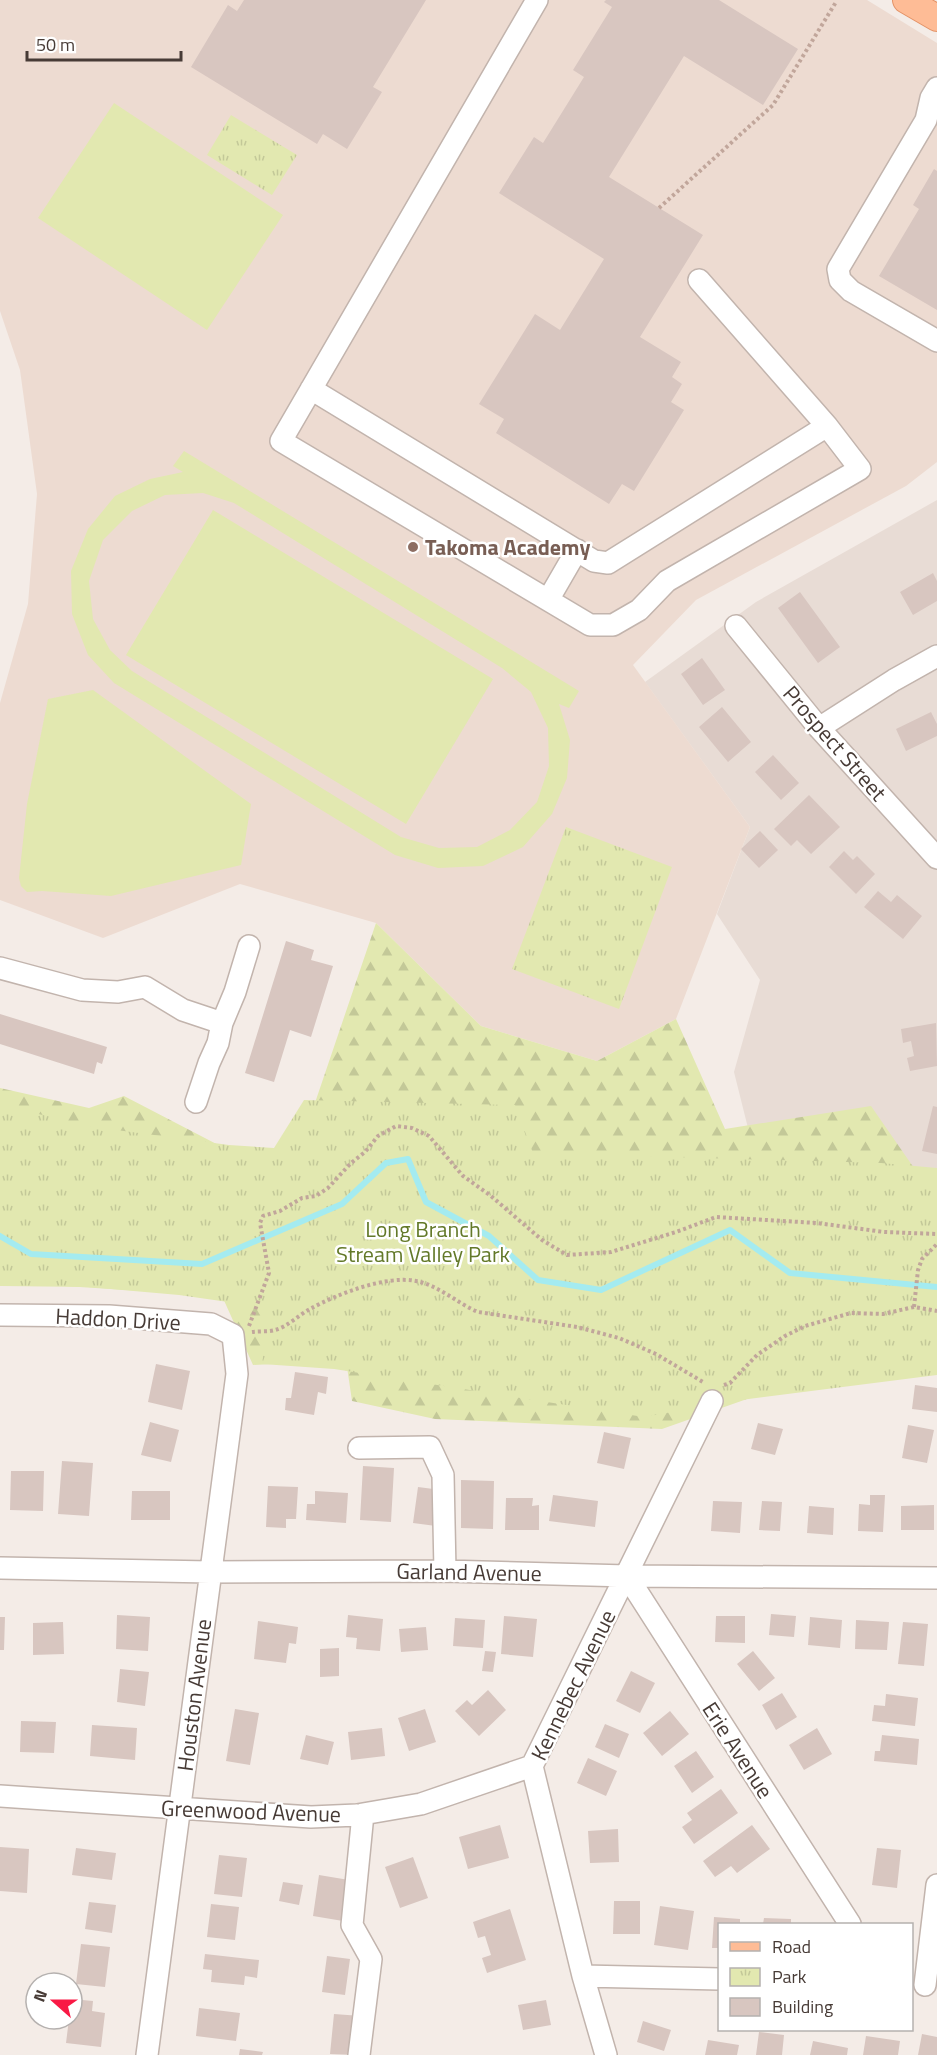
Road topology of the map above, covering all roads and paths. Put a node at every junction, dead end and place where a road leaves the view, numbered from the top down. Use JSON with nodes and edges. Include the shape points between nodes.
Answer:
{"nodes":[{"id":1,"x":537,"y":0,"type":"edge"},
{"id":2,"x":906,"y":0,"type":"edge"},
{"id":3,"x":836,"y":2,"type":"dead end"},
{"id":4,"x":937,"y":18,"type":"edge"},
{"id":5,"x":937,"y":88,"type":"edge"},
{"id":6,"x":658,"y":207,"type":"dead end"},
{"id":7,"x":699,"y":280,"type":"dead end"},
{"id":8,"x":937,"y":341,"type":"edge"},
{"id":9,"x":311,"y":389,"type":"junction"},
{"id":10,"x":827,"y":426,"type":"junction"},
{"id":11,"x":577,"y":550,"type":"junction"},
{"id":12,"x":548,"y":600,"type":"junction"},
{"id":13,"x":736,"y":626,"type":"dead end"},
{"id":14,"x":937,"y":656,"type":"edge"},
{"id":15,"x":819,"y":728,"type":"junction"},
{"id":16,"x":937,"y":858,"type":"edge"},
{"id":17,"x":249,"y":946,"type":"dead end"},
{"id":18,"x":0,"y":968,"type":"edge"},
{"id":19,"x":222,"y":1023,"type":"junction"},
{"id":20,"x":196,"y":1102,"type":"dead end"},
{"id":21,"x":937,"y":1234,"type":"edge"},
{"id":22,"x":937,"y":1244,"type":"edge"},
{"id":23,"x":914,"y":1307,"type":"junction"},
{"id":24,"x":937,"y":1311,"type":"edge"},
{"id":25,"x":0,"y":1315,"type":"edge"},
{"id":26,"x":241,"y":1330,"type":"junction"},
{"id":27,"x":713,"y":1390,"type":"junction"},
{"id":28,"x":359,"y":1448,"type":"dead end"},
{"id":29,"x":0,"y":1568,"type":"edge"},
{"id":30,"x":445,"y":1571,"type":"junction"},
{"id":31,"x":210,"y":1572,"type":"junction"},
{"id":32,"x":627,"y":1576,"type":"junction"},
{"id":33,"x":937,"y":1578,"type":"edge"},
{"id":34,"x":532,"y":1766,"type":"junction"},
{"id":35,"x":0,"y":1796,"type":"edge"},
{"id":36,"x":179,"y":1808,"type":"junction"},
{"id":37,"x":363,"y":1814,"type":"junction"},
{"id":38,"x":937,"y":1885,"type":"edge"},
{"id":39,"x":849,"y":1923,"type":"edge"},
{"id":40,"x":583,"y":1976,"type":"junction"},
{"id":41,"x":718,"y":1979,"type":"edge"},
{"id":42,"x":925,"y":1985,"type":"edge"},
{"id":43,"x":147,"y":2055,"type":"edge"},
{"id":44,"x":359,"y":2055,"type":"edge"},
{"id":45,"x":606,"y":2055,"type":"edge"}],
"edges":[{"from":1,"to":9,"type":"street"},
{"from":2,"to":4,"type":"main road"},
{"from":3,"to":6,"type":"path","via":[[774,105]]},
{"from":5,"to":8,"type":"street","via":[[926,120],[838,269],[840,280],[851,291]]},
{"from":7,"to":10,"type":"street"},
{"from":9,"to":11,"type":"street"},
{"from":9,"to":12,"type":"street","via":[[281,441]]},
{"from":10,"to":11,"type":"street","via":[[608,563],[594,561]]},
{"from":10,"to":12,"type":"street","via":[[860,468],[667,580],[639,610],[613,625],[590,625]]},
{"from":11,"to":12,"type":"street"},
{"from":13,"to":15,"type":"street","name":"Prospect Street"},
{"from":14,"to":15,"type":"street"},
{"from":15,"to":16,"type":"street","name":"Prospect Street"},
{"from":17,"to":19,"type":"street"},
{"from":18,"to":19,"type":"street","via":[[82,990],[118,992],[146,987],[183,1010]]},
{"from":19,"to":20,"type":"street"},
{"from":21,"to":26,"type":"path","via":[[716,1216],[611,1252],[567,1256],[463,1176],[429,1136],[396,1126],[378,1136],[328,1188],[263,1216],[260,1223],[269,1273]]},
{"from":22,"to":23,"type":"path","via":[[922,1259]]},
{"from":23,"to":24,"type":"path"},
{"from":23,"to":27,"type":"path","via":[[884,1314],[851,1313],[805,1326],[757,1355],[730,1383]]},
{"from":25,"to":26,"type":"street","name":"Haddon Drive","via":[[109,1316]]},
{"from":26,"to":27,"type":"path","via":[[275,1330],[344,1292],[414,1280],[478,1312],[578,1327],[619,1338],[656,1354]]},
{"from":26,"to":31,"type":"street","name":"Houston Avenue"},
{"from":27,"to":32,"type":"street","name":"Kennebec Avenue"},
{"from":28,"to":30,"type":"street","via":[[430,1447],[443,1475]]},
{"from":29,"to":31,"type":"street","name":"Garland Avenue"},
{"from":30,"to":31,"type":"street","name":"Garland Avenue"},
{"from":30,"to":32,"type":"street","name":"Garland Avenue"},
{"from":31,"to":36,"type":"street","name":"Houston Avenue"},
{"from":32,"to":33,"type":"street","name":"Garland Avenue"},
{"from":32,"to":34,"type":"street","name":"Kennebec Avenue"},
{"from":32,"to":39,"type":"street","name":"Erie Avenue"},
{"from":34,"to":37,"type":"street","name":"Greenwood Avenue","via":[[422,1804]]},
{"from":34,"to":40,"type":"street","name":"Kennebec Avenue"},
{"from":35,"to":36,"type":"street","name":"Greenwood Avenue"},
{"from":36,"to":37,"type":"street","name":"Greenwood Avenue","via":[[311,1817]]},
{"from":36,"to":43,"type":"street","name":"Houston Avenue"},
{"from":37,"to":44,"type":"street","via":[[352,1926],[371,1959]]},
{"from":38,"to":42,"type":"street"},
{"from":40,"to":41,"type":"street"},
{"from":40,"to":45,"type":"street","name":"Kennebec Avenue"}]}
